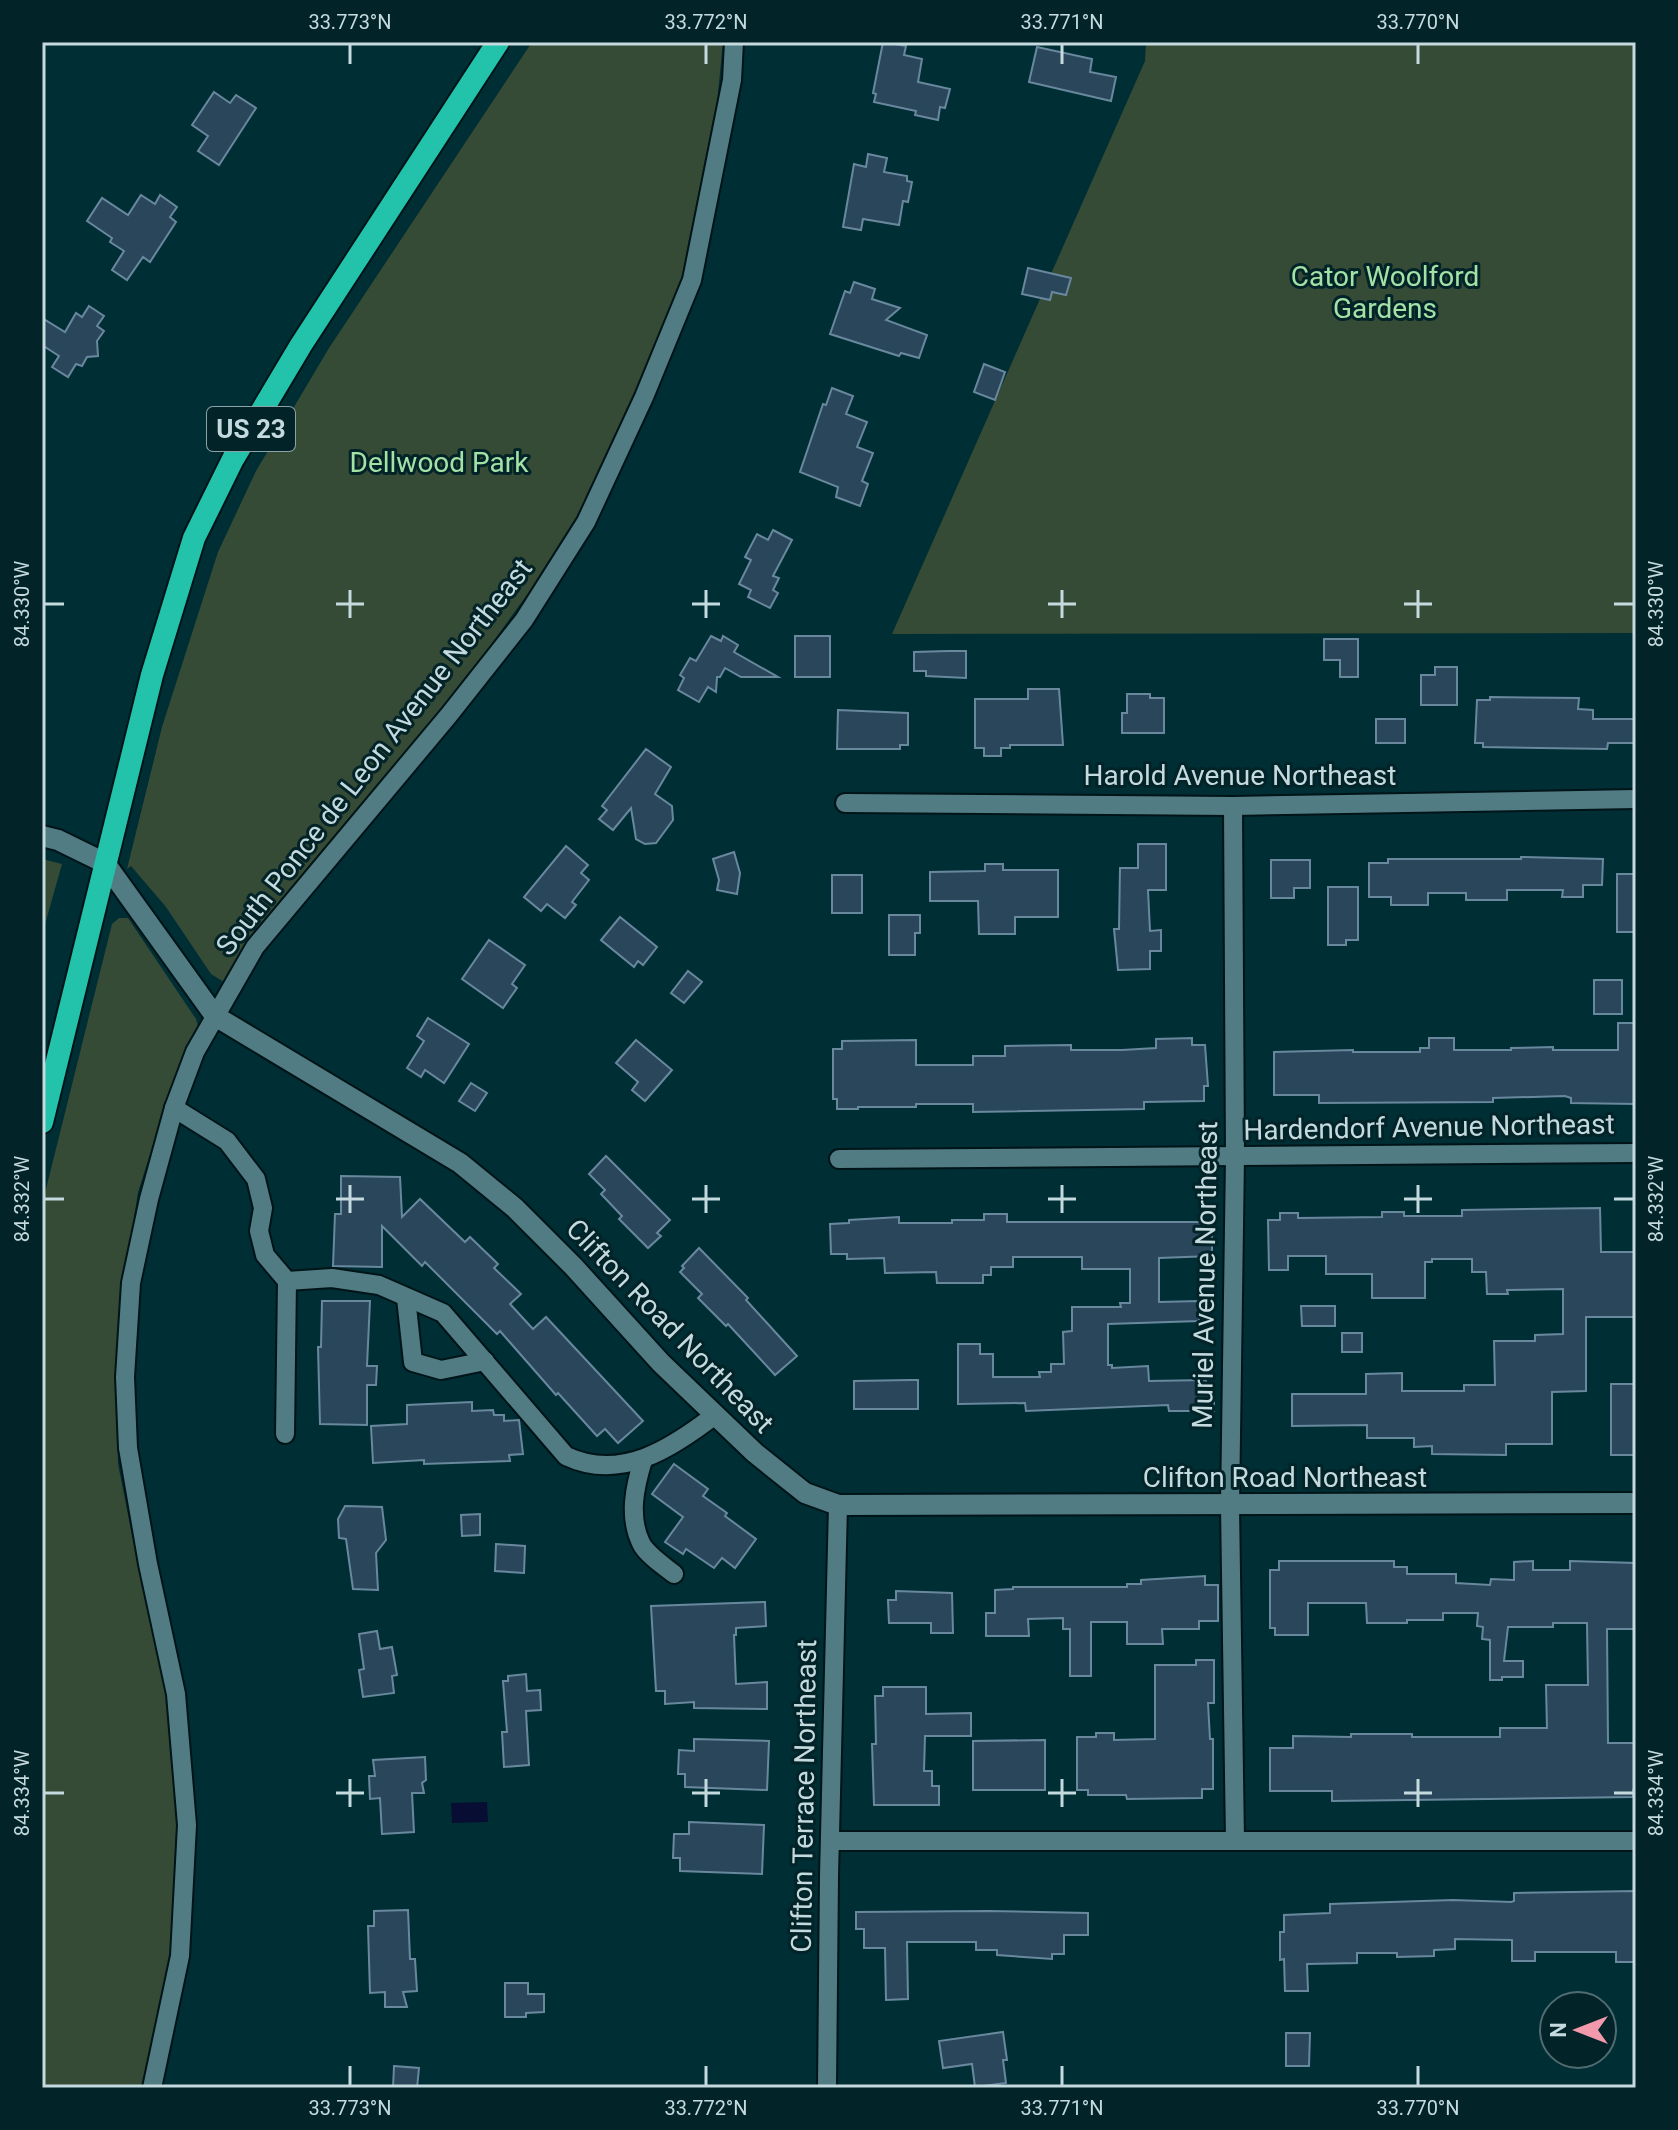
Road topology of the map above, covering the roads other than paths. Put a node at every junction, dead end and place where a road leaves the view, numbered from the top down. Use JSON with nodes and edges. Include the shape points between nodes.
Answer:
{"nodes":[{"id":1,"x":498,"y":42,"type":"edge"},
{"id":2,"x":734,"y":42,"type":"edge"},
{"id":3,"x":1636,"y":799,"type":"edge"},
{"id":4,"x":845,"y":803,"type":"dead end"},
{"id":5,"x":1233,"y":806,"type":"junction"},
{"id":6,"x":42,"y":836,"type":"edge"},
{"id":7,"x":105,"y":863,"type":"junction"},
{"id":8,"x":215,"y":1016,"type":"junction"},
{"id":9,"x":174,"y":1108,"type":"junction"},
{"id":10,"x":42,"y":1122,"type":"edge"},
{"id":11,"x":1636,"y":1153,"type":"edge"},
{"id":12,"x":1235,"y":1157,"type":"junction"},
{"id":13,"x":839,"y":1159,"type":"dead end"},
{"id":14,"x":287,"y":1281,"type":"junction"},
{"id":15,"x":406,"y":1298,"type":"junction"},
{"id":16,"x":485,"y":1361,"type":"junction"},
{"id":17,"x":715,"y":1415,"type":"junction"},
{"id":18,"x":285,"y":1434,"type":"dead end"},
{"id":19,"x":643,"y":1460,"type":"junction"},
{"id":20,"x":1636,"y":1503,"type":"edge"},
{"id":21,"x":838,"y":1505,"type":"junction"},
{"id":22,"x":1230,"y":1506,"type":"junction"},
{"id":23,"x":674,"y":1574,"type":"dead end"},
{"id":24,"x":832,"y":1841,"type":"junction"},
{"id":25,"x":1235,"y":1841,"type":"junction"},
{"id":26,"x":1636,"y":1841,"type":"edge"},
{"id":27,"x":152,"y":2088,"type":"edge"},
{"id":28,"x":827,"y":2088,"type":"edge"}],
"edges":[{"from":1,"to":7,"type":"highway","number":"US 23","via":[[301,345],[233,459],[194,538],[152,675]]},
{"from":2,"to":8,"type":"street","name":"South Ponce de Leon Avenue Northeast","via":[[732,80],[692,280],[586,522],[524,620],[255,947]]},
{"from":3,"to":5,"type":"street","name":"Harold Avenue Northeast"},
{"from":4,"to":5,"type":"street","name":"Harold Avenue Northeast"},
{"from":5,"to":12,"type":"street","name":"Muriel Avenue Northeast"},
{"from":6,"to":7,"type":"street","name":"Clifton Road Northeast"},
{"from":7,"to":8,"type":"street","name":"Clifton Road Northeast"},
{"from":7,"to":10,"type":"highway","number":"US 23"},
{"from":8,"to":9,"type":"street","name":"South Ponce de Leon Avenue Northeast"},
{"from":8,"to":17,"type":"street","name":"Clifton Road Northeast","via":[[460,1163],[515,1208]]},
{"from":9,"to":14,"type":"street","via":[[227,1141],[256,1179],[265,1255]]},
{"from":9,"to":27,"type":"street","name":"South Ponce de Leon Avenue Northeast","via":[[131,1283],[125,1377],[128,1448],[176,1694],[187,1825],[180,1956]]},
{"from":11,"to":12,"type":"street","name":"Hardendorf Avenue Northeast"},
{"from":12,"to":13,"type":"street","name":"Hardendorf Avenue Northeast"},
{"from":12,"to":22,"type":"street","name":"Muriel Avenue Northeast"},
{"from":14,"to":15,"type":"street","via":[[332,1278],[379,1285]]},
{"from":14,"to":18,"type":"street"},
{"from":15,"to":16,"type":"street","via":[[443,1313]]},
{"from":15,"to":16,"type":"street","via":[[413,1362],[441,1370]]},
{"from":16,"to":19,"type":"street","via":[[566,1456],[587,1465]]},
{"from":17,"to":19,"type":"street"},
{"from":17,"to":21,"type":"street","name":"Clifton Road Northeast","via":[[805,1493]]},
{"from":19,"to":23,"type":"street","via":[[634,1516],[641,1545]]},
{"from":20,"to":22,"type":"street","name":"Clifton Road Northeast"},
{"from":21,"to":22,"type":"street","name":"Clifton Road Northeast"},
{"from":21,"to":24,"type":"street","name":"Clifton Terrace Northeast"},
{"from":22,"to":25,"type":"street","name":"Muriel Avenue Northeast"},
{"from":24,"to":25,"type":"street"},
{"from":24,"to":28,"type":"street","name":"Clifton Terrace Northeast"},
{"from":25,"to":26,"type":"street"}]}
